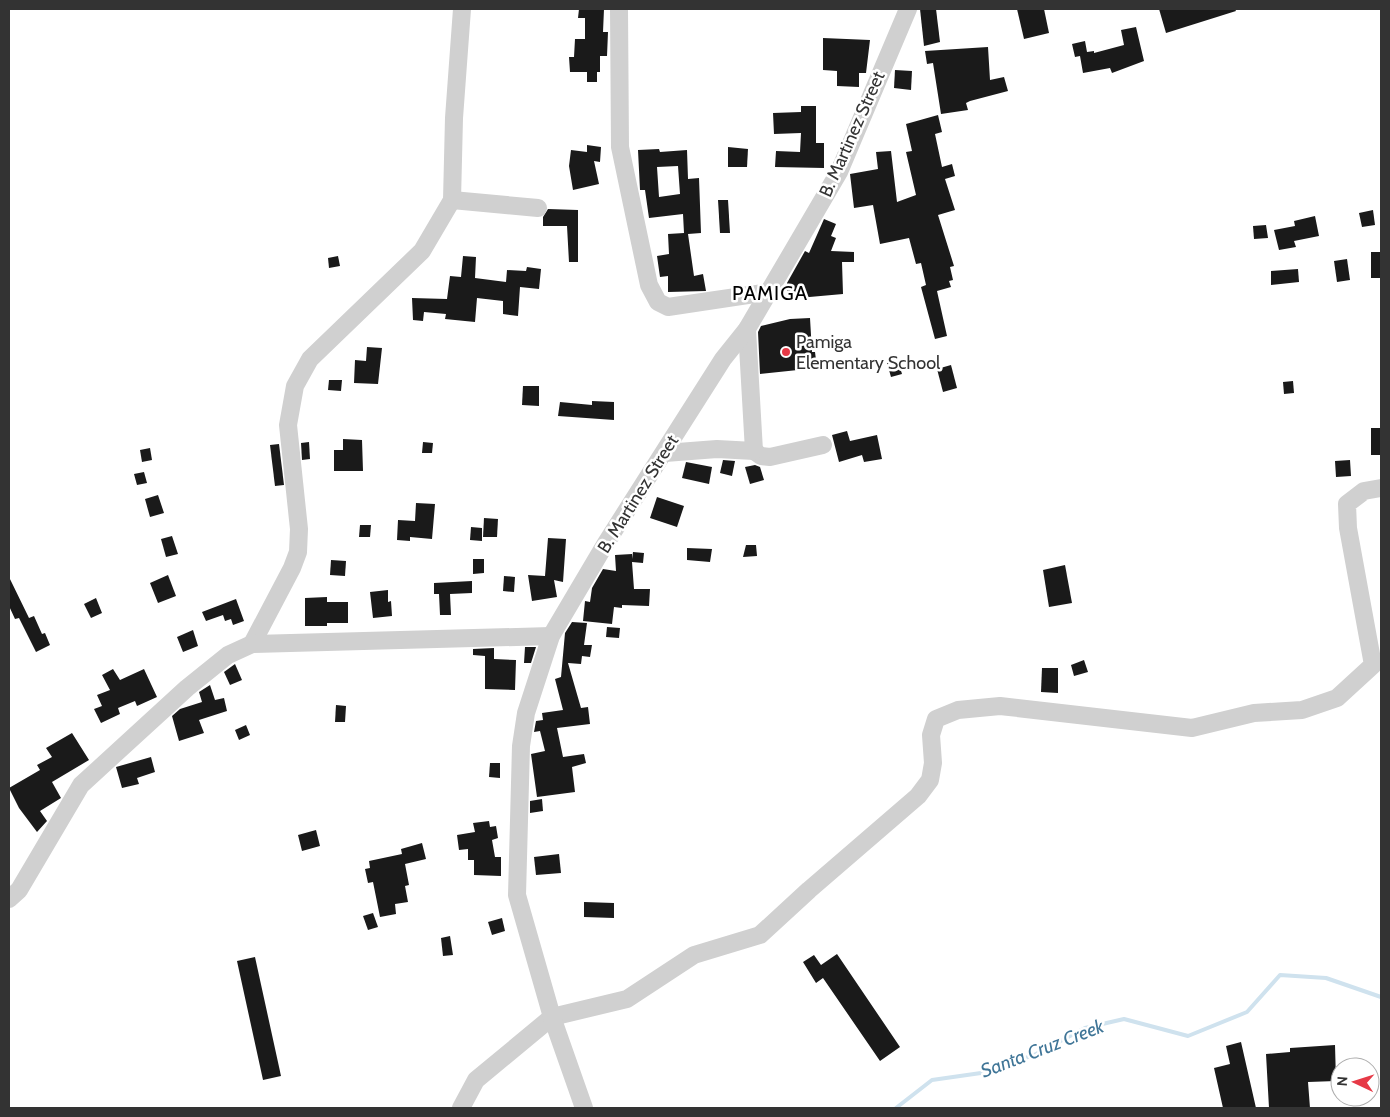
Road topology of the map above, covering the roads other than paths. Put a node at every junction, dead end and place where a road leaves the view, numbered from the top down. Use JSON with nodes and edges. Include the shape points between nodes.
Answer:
{"nodes":[{"id":1,"x":462,"y":9,"type":"edge"},
{"id":2,"x":619,"y":9,"type":"edge"},
{"id":3,"x":908,"y":9,"type":"edge"},
{"id":4,"x":452,"y":200,"type":"junction"},
{"id":5,"x":538,"y":208,"type":"dead end"},
{"id":6,"x":769,"y":292,"type":"junction"},
{"id":7,"x":746,"y":329,"type":"junction"},
{"id":8,"x":823,"y":445,"type":"dead end"},
{"id":9,"x":754,"y":451,"type":"junction"},
{"id":10,"x":665,"y":453,"type":"junction"},
{"id":11,"x":1381,"y":488,"type":"edge"},
{"id":12,"x":551,"y":636,"type":"junction"},
{"id":13,"x":252,"y":644,"type":"junction"},
{"id":14,"x":9,"y":899,"type":"edge"},
{"id":15,"x":552,"y":1017,"type":"junction"},
{"id":16,"x":461,"y":1108,"type":"edge"},
{"id":17,"x":584,"y":1108,"type":"edge"}],
"edges":[{"from":1,"to":4,"type":"street"},
{"from":2,"to":6,"type":"street","via":[[620,147],[649,285],[658,302],[668,308]]},
{"from":3,"to":6,"type":"street","name":"B. Martinez Street","via":[[839,172]]},
{"from":4,"to":5,"type":"street"},
{"from":4,"to":13,"type":"street","via":[[422,251],[310,359],[295,386],[288,425],[299,529],[298,552]]},
{"from":6,"to":7,"type":"street","name":"B. Martinez Street"},
{"from":7,"to":9,"type":"street"},
{"from":7,"to":10,"type":"street","name":"B. Martinez Street","via":[[723,359]]},
{"from":8,"to":9,"type":"street","via":[[770,457]]},
{"from":9,"to":10,"type":"street","via":[[717,449]]},
{"from":10,"to":12,"type":"street","name":"B. Martinez Street"},
{"from":11,"to":15,"type":"street","via":[[1364,491],[1347,504],[1348,528],[1373,665],[1337,698],[1302,710],[1254,713],[1192,728],[1000,706],[958,710],[936,719],[931,735],[933,763],[930,780],[918,796],[760,935],[694,955],[627,999]]},
{"from":12,"to":13,"type":"street"},
{"from":12,"to":15,"type":"street","name":"B. Martinez Street","via":[[526,713],[521,746],[518,895]]},
{"from":13,"to":14,"type":"street","via":[[228,655],[81,785],[19,890]]},
{"from":15,"to":16,"type":"street","via":[[476,1080]]},
{"from":15,"to":17,"type":"street","name":"B. Martinez Street"}]}
